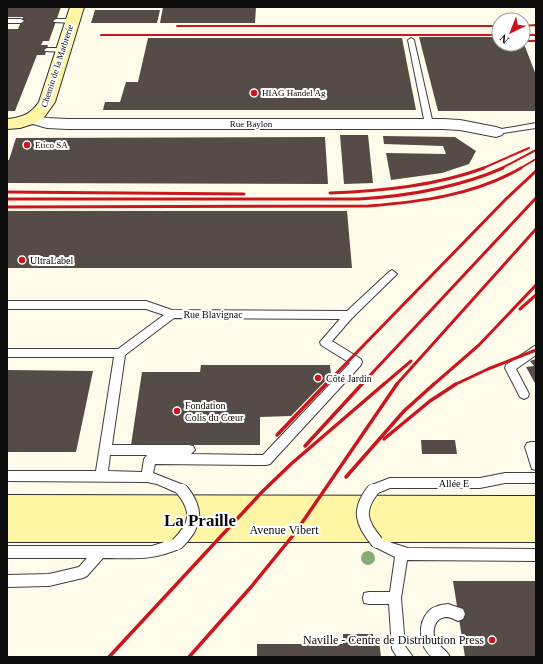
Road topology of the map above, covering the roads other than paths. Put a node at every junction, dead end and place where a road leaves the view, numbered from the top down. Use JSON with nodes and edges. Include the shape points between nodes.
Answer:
{"nodes":[{"id":1,"x":75,"y":14,"type":"edge"},
{"id":2,"x":8,"y":21,"type":"edge"},
{"id":3,"x":21,"y":21,"type":"dead end"},
{"id":4,"x":56,"y":21,"type":"dead end"},
{"id":5,"x":411,"y":40,"type":"dead end"},
{"id":6,"x":47,"y":50,"type":"dead end"},
{"id":7,"x":63,"y":50,"type":"junction"},
{"id":8,"x":31,"y":119,"type":"junction"},
{"id":9,"x":7,"y":124,"type":"edge"},
{"id":10,"x":429,"y":124,"type":"junction"},
{"id":11,"x":536,"y":125,"type":"edge"},
{"id":12,"x":496,"y":132,"type":"joint"},
{"id":13,"x":392,"y":274,"type":"dead end"},
{"id":14,"x":7,"y":305,"type":"edge"},
{"id":15,"x":172,"y":314,"type":"junction"},
{"id":16,"x":349,"y":315,"type":"junction"},
{"id":17,"x":536,"y":349,"type":"edge"},
{"id":18,"x":7,"y":353,"type":"edge"},
{"id":19,"x":120,"y":353,"type":"junction"},
{"id":20,"x":524,"y":394,"type":"dead end"},
{"id":21,"x":536,"y":447,"type":"edge"},
{"id":22,"x":105,"y":450,"type":"junction"},
{"id":23,"x":189,"y":450,"type":"dead end"},
{"id":24,"x":536,"y":466,"type":"edge"},
{"id":25,"x":148,"y":472,"type":"junction"},
{"id":26,"x":7,"y":476,"type":"edge"},
{"id":27,"x":101,"y":477,"type":"junction"},
{"id":28,"x":536,"y":478,"type":"edge"},
{"id":29,"x":7,"y":507,"type":"edge"},
{"id":30,"x":536,"y":508,"type":"edge"},
{"id":31,"x":7,"y":529,"type":"edge"},
{"id":32,"x":536,"y":529,"type":"edge"},
{"id":33,"x":7,"y":552,"type":"edge"},
{"id":34,"x":100,"y":552,"type":"junction"},
{"id":35,"x":402,"y":553,"type":"junction"},
{"id":36,"x":536,"y":555,"type":"edge"},
{"id":37,"x":7,"y":580,"type":"edge"},
{"id":38,"x":369,"y":598,"type":"dead end"},
{"id":39,"x":395,"y":598,"type":"junction"},
{"id":40,"x":458,"y":614,"type":"dead end"},
{"id":41,"x":401,"y":654,"type":"edge"},
{"id":42,"x":443,"y":657,"type":"edge"}],
"edges":[{"from":1,"to":4,"type":"lane"},
{"from":1,"to":7,"type":"main road","name":"Chemin de la Marbrerie"},
{"from":2,"to":3,"type":"lane"},
{"from":5,"to":10,"type":"lane"},
{"from":6,"to":7,"type":"lane"},
{"from":7,"to":8,"type":"main road","name":"Chemin de la Marbrerie","via":[[47,102],[42,111]]},
{"from":8,"to":9,"type":"main road","name":"Rue Baylon"},
{"from":8,"to":10,"type":"street","name":"Rue Baylon","via":[[67,124]]},
{"from":10,"to":12,"type":"street","name":"Rue Baylon","via":[[460,125]]},
{"from":11,"to":12,"type":"lane"},
{"from":13,"to":16,"type":"lane"},
{"from":14,"to":15,"type":"lane","via":[[146,305]]},
{"from":15,"to":16,"type":"lane","name":"Rue Blavignac"},
{"from":15,"to":19,"type":"lane","name":"Rue Blavignac"},
{"from":16,"to":25,"type":"lane","via":[[325,342],[357,362],[266,460],[150,459]]},
{"from":17,"to":20,"type":"lane","via":[[510,368]]},
{"from":18,"to":19,"type":"lane"},
{"from":19,"to":22,"type":"lane"},
{"from":21,"to":24,"type":"lane","via":[[531,447]]},
{"from":22,"to":23,"type":"lane"},
{"from":22,"to":27,"type":"lane"},
{"from":25,"to":27,"type":"lane"},
{"from":25,"to":34,"type":"lane","bridge":true,"via":[[182,490],[190,500],[194,515],[188,532],[177,544],[165,550]]},
{"from":26,"to":27,"type":"lane"},
{"from":28,"to":35,"type":"lane","name":"Allée E","bridge":true,"via":[[505,478],[480,483],[390,483],[373,490],[363,504],[365,528],[382,546]]},
{"from":29,"to":30,"type":"main road"},
{"from":31,"to":32,"type":"main road","name":"Avenue Vibert"},
{"from":33,"to":34,"type":"lane"},
{"from":34,"to":37,"type":"lane","via":[[83,572],[49,580]]},
{"from":35,"to":36,"type":"lane"},
{"from":35,"to":39,"type":"lane"},
{"from":38,"to":39,"type":"lane"},
{"from":39,"to":41,"type":"lane"},
{"from":40,"to":42,"type":"lane","via":[[450,610],[440,611],[426,627],[428,641]]}]}
